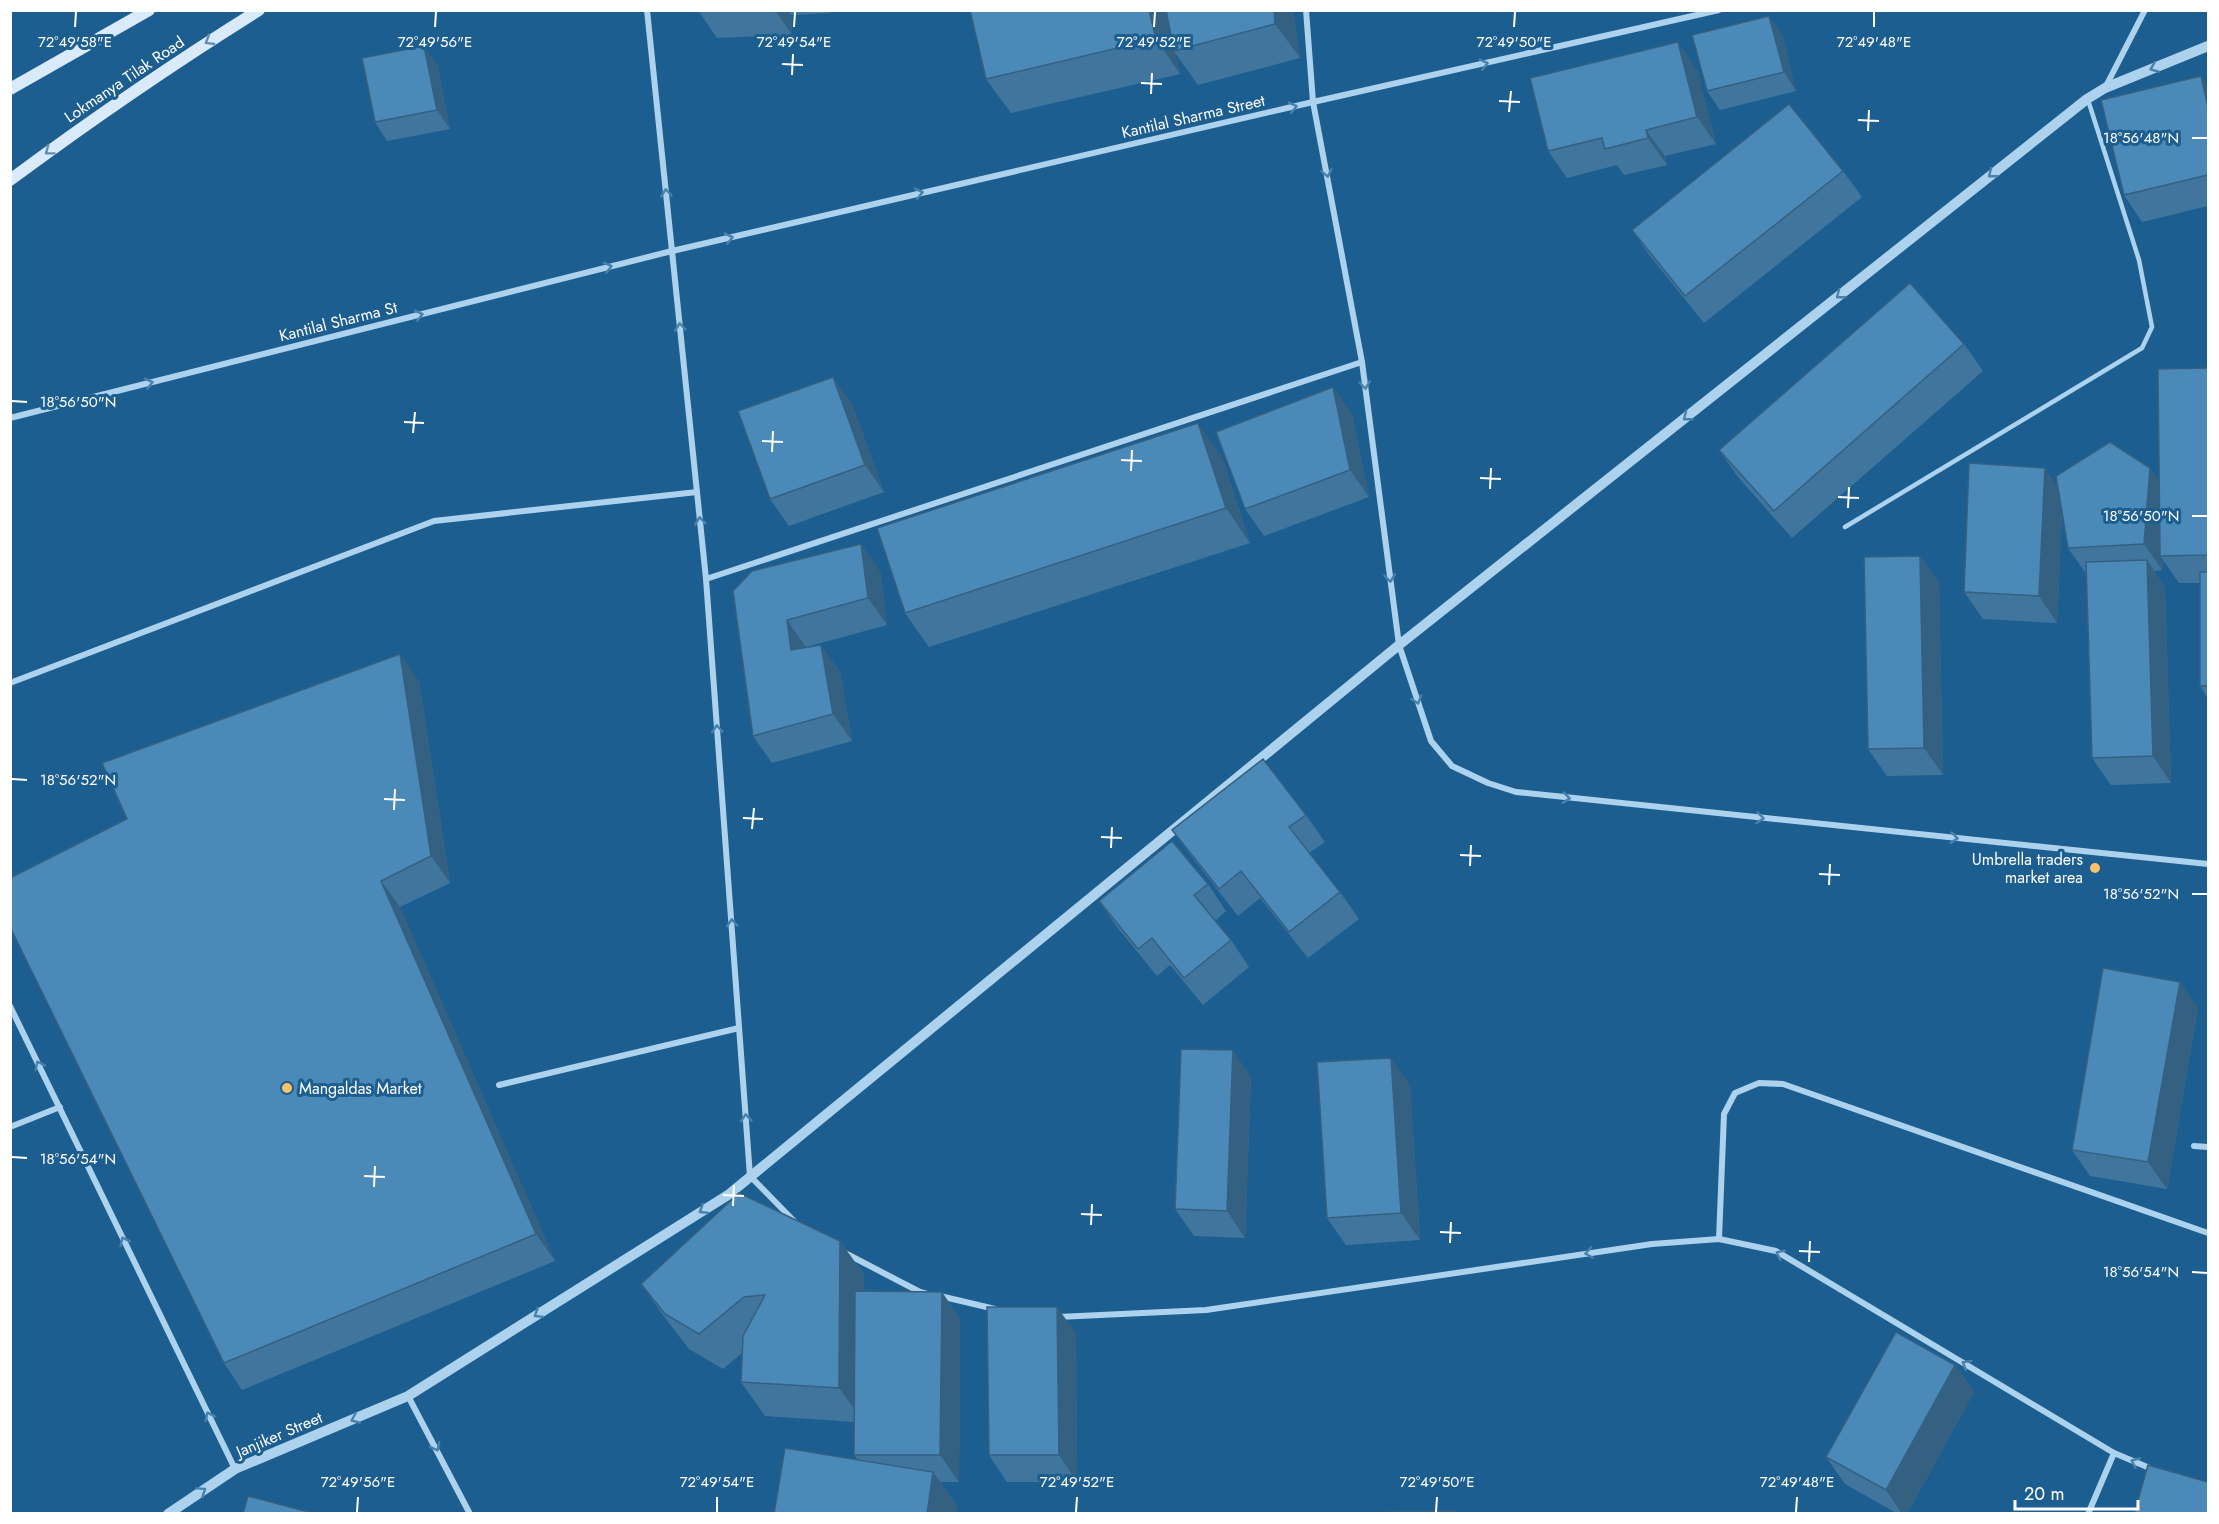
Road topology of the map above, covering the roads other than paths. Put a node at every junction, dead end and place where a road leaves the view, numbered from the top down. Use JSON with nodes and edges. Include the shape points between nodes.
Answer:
{"nodes":[{"id":1,"x":148,"y":10,"type":"edge"},
{"id":2,"x":259,"y":10,"type":"edge"},
{"id":3,"x":647,"y":10,"type":"edge"},
{"id":4,"x":1306,"y":10,"type":"edge"},
{"id":5,"x":1719,"y":10,"type":"edge"},
{"id":6,"x":2145,"y":10,"type":"edge"},
{"id":7,"x":2208,"y":46,"type":"edge"},
{"id":8,"x":2105,"y":88,"type":"junction"},
{"id":9,"x":10,"y":89,"type":"edge"},
{"id":10,"x":2087,"y":99,"type":"junction"},
{"id":11,"x":1313,"y":102,"type":"junction"},
{"id":12,"x":10,"y":180,"type":"edge"},
{"id":13,"x":672,"y":251,"type":"junction"},
{"id":14,"x":1362,"y":362,"type":"junction"},
{"id":15,"x":10,"y":418,"type":"edge"},
{"id":16,"x":697,"y":492,"type":"junction"},
{"id":17,"x":1845,"y":527,"type":"dead end"},
{"id":18,"x":706,"y":579,"type":"junction"},
{"id":19,"x":1399,"y":645,"type":"junction"},
{"id":20,"x":10,"y":683,"type":"edge"},
{"id":21,"x":2208,"y":864,"type":"edge"},
{"id":22,"x":10,"y":1006,"type":"edge"},
{"id":23,"x":739,"y":1028,"type":"junction"},
{"id":24,"x":499,"y":1085,"type":"dead end"},
{"id":25,"x":60,"y":1107,"type":"junction"},
{"id":26,"x":10,"y":1127,"type":"edge"},
{"id":27,"x":2194,"y":1146,"type":"dead end"},
{"id":28,"x":2208,"y":1147,"type":"edge"},
{"id":29,"x":750,"y":1176,"type":"junction"},
{"id":30,"x":802,"y":1231,"type":"edge"},
{"id":31,"x":2208,"y":1233,"type":"edge"},
{"id":32,"x":1719,"y":1239,"type":"junction"},
{"id":33,"x":842,"y":1251,"type":"edge"},
{"id":34,"x":1000,"y":1310,"type":"edge"},
{"id":35,"x":1046,"y":1317,"type":"edge"},
{"id":36,"x":408,"y":1396,"type":"junction"},
{"id":37,"x":2114,"y":1453,"type":"junction"},
{"id":38,"x":235,"y":1469,"type":"junction"},
{"id":39,"x":2164,"y":1474,"type":"edge"},
{"id":40,"x":168,"y":1514,"type":"edge"},
{"id":41,"x":470,"y":1514,"type":"edge"},
{"id":42,"x":2088,"y":1514,"type":"edge"}],
"edges":[{"from":1,"to":9,"type":"main road"},
{"from":2,"to":12,"type":"main road","name":"Lokmanya Tilak Road","one_way":true},
{"from":13,"to":3,"type":"street","one_way":true},
{"from":4,"to":11,"type":"street"},
{"from":11,"to":5,"type":"street","name":"Kantilal Sharma Street","one_way":true},
{"from":6,"to":8,"type":"street"},
{"from":7,"to":8,"type":"street","name":"Janjiker Street","one_way":true},
{"from":8,"to":10,"type":"street","name":"Janjiker Street"},
{"from":10,"to":17,"type":"lane","via":[[2139,260],[2152,327],[2142,348]]},
{"from":10,"to":19,"type":"street","name":"Janjiker Street","one_way":true},
{"from":13,"to":11,"type":"street","name":"Kantilal Sharma Street","one_way":true},
{"from":11,"to":14,"type":"street","one_way":true},
{"from":15,"to":13,"type":"street","name":"Kantilal Sharma St","one_way":true},
{"from":16,"to":13,"type":"street","one_way":true},
{"from":14,"to":18,"type":"street"},
{"from":14,"to":19,"type":"street","one_way":true},
{"from":18,"to":16,"type":"street","one_way":true},
{"from":16,"to":20,"type":"street","via":[[434,521]]},
{"from":23,"to":18,"type":"street","one_way":true},
{"from":19,"to":21,"type":"street","one_way":true,"via":[[1431,741],[1452,766],[1516,792]]},
{"from":19,"to":29,"type":"street","name":"Janjiker Street"},
{"from":25,"to":22,"type":"street","one_way":true},
{"from":23,"to":24,"type":"street"},
{"from":29,"to":23,"type":"street","one_way":true},
{"from":25,"to":26,"type":"street"},
{"from":38,"to":25,"type":"street","one_way":true},
{"from":27,"to":28,"type":"street"},
{"from":29,"to":30,"type":"street"},
{"from":29,"to":36,"type":"street","name":"Janjiker Street","one_way":true,"via":[[728,1195]]},
{"from":31,"to":32,"type":"street","via":[[1783,1084],[1759,1083],[1736,1093],[1724,1114]]},
{"from":32,"to":35,"type":"street","one_way":true,"via":[[1652,1244],[1206,1310]]},
{"from":37,"to":32,"type":"street","one_way":true,"via":[[1776,1251]]},
{"from":33,"to":34,"type":"street","via":[[920,1292]]},
{"from":36,"to":38,"type":"street","name":"Janjiker Street","one_way":true},
{"from":36,"to":41,"type":"street","one_way":true},
{"from":39,"to":37,"type":"street","one_way":true},
{"from":37,"to":42,"type":"street"},
{"from":40,"to":38,"type":"street","name":"Janjiker Street","one_way":true}]}
